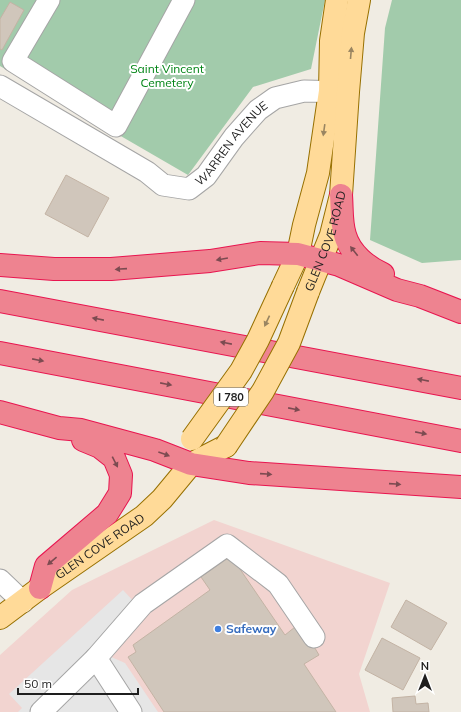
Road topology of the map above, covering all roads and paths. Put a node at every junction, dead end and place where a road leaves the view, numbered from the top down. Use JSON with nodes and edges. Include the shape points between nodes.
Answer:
{"nodes":[{"id":1,"x":49,"y":0,"type":"edge"},
{"id":2,"x":184,"y":0,"type":"edge"},
{"id":3,"x":337,"y":0,"type":"edge"},
{"id":4,"x":358,"y":0,"type":"edge"},
{"id":5,"x":6,"y":58,"type":"edge"},
{"id":6,"x":0,"y":82,"type":"edge"},
{"id":7,"x":0,"y":86,"type":"edge"},
{"id":8,"x":339,"y":92,"type":"junction"},
{"id":9,"x":341,"y":195,"type":"junction"},
{"id":10,"x":298,"y":254,"type":"junction"},
{"id":11,"x":321,"y":259,"type":"junction"},
{"id":12,"x":0,"y":265,"type":"edge"},
{"id":13,"x":420,"y":296,"type":"junction"},
{"id":14,"x":0,"y":301,"type":"edge"},
{"id":15,"x":461,"y":312,"type":"edge"},
{"id":16,"x":0,"y":353,"type":"edge"},
{"id":17,"x":461,"y":388,"type":"edge"},
{"id":18,"x":0,"y":412,"type":"edge"},
{"id":19,"x":59,"y":428,"type":"junction"},
{"id":20,"x":461,"y":441,"type":"edge"},
{"id":21,"x":191,"y":464,"type":"junction"},
{"id":22,"x":461,"y":487,"type":"edge"},
{"id":23,"x":0,"y":580,"type":"edge"},
{"id":24,"x":40,"y":588,"type":"junction"},
{"id":25,"x":23,"y":602,"type":"junction"},
{"id":26,"x":0,"y":618,"type":"edge"},
{"id":27,"x":314,"y":637,"type":"dead end"},
{"id":28,"x":96,"y":658,"type":"junction"},
{"id":29,"x":41,"y":712,"type":"edge"},
{"id":30,"x":131,"y":712,"type":"edge"}],
"edges":[{"from":1,"to":5,"type":"street"},
{"from":2,"to":5,"type":"street","via":[[116,126]]},
{"from":3,"to":8,"type":"main road","name":"GLEN COVE ROAD","via":[[331,41]]},
{"from":8,"to":4,"type":"main road","name":"GLEN COVE ROAD","one_way":true},
{"from":5,"to":6,"type":"street"},
{"from":7,"to":8,"type":"street","name":"WARREN AVENUE","via":[[147,172],[163,185],[189,190],[206,176],[234,137],[258,110],[275,98],[304,90]]},
{"from":8,"to":9,"type":"main road","name":"GLEN COVE ROAD"},
{"from":8,"to":10,"type":"main road","name":"GLEN COVE ROAD","one_way":true},
{"from":9,"to":11,"type":"main road","name":"GLEN COVE ROAD","via":[[331,235]]},
{"from":13,"to":9,"type":"highway","one_way":true,"via":[[400,282],[372,269],[353,251],[345,235]]},
{"from":10,"to":11,"type":"highway"},
{"from":10,"to":12,"type":"highway","one_way":true,"via":[[260,253],[210,261],[111,269],[54,269]]},
{"from":10,"to":21,"type":"main road","name":"GLEN COVE ROAD","one_way":true,"bridge":true,"via":[[241,371],[192,439]]},
{"from":11,"to":13,"type":"highway","via":[[397,290]]},
{"from":11,"to":21,"type":"main road","name":"GLEN COVE ROAD","bridge":true,"via":[[289,343],[263,391],[226,446]]},
{"from":13,"to":15,"type":"highway"},
{"from":17,"to":14,"type":"highway","one_way":true},
{"from":16,"to":20,"type":"highway","number":"I 780","one_way":true},
{"from":18,"to":19,"type":"highway"},
{"from":19,"to":21,"type":"highway","one_way":true,"via":[[81,430],[155,450]]},
{"from":19,"to":24,"type":"highway","one_way":true,"via":[[100,447],[114,458],[121,475],[120,493],[107,514],[46,566]]},
{"from":21,"to":22,"type":"highway","one_way":true,"via":[[249,473]]},
{"from":21,"to":24,"type":"main road","name":"GLEN COVE ROAD","via":[[144,516]]},
{"from":23,"to":25,"type":"street"},
{"from":24,"to":25,"type":"main road","name":"GLEN COVE ROAD"},
{"from":25,"to":26,"type":"main road","name":"GLEN COVE ROAD"},
{"from":27,"to":28,"type":"street","via":[[278,584],[228,545],[143,604]]},
{"from":28,"to":29,"type":"street"},
{"from":28,"to":30,"type":"street"}]}
